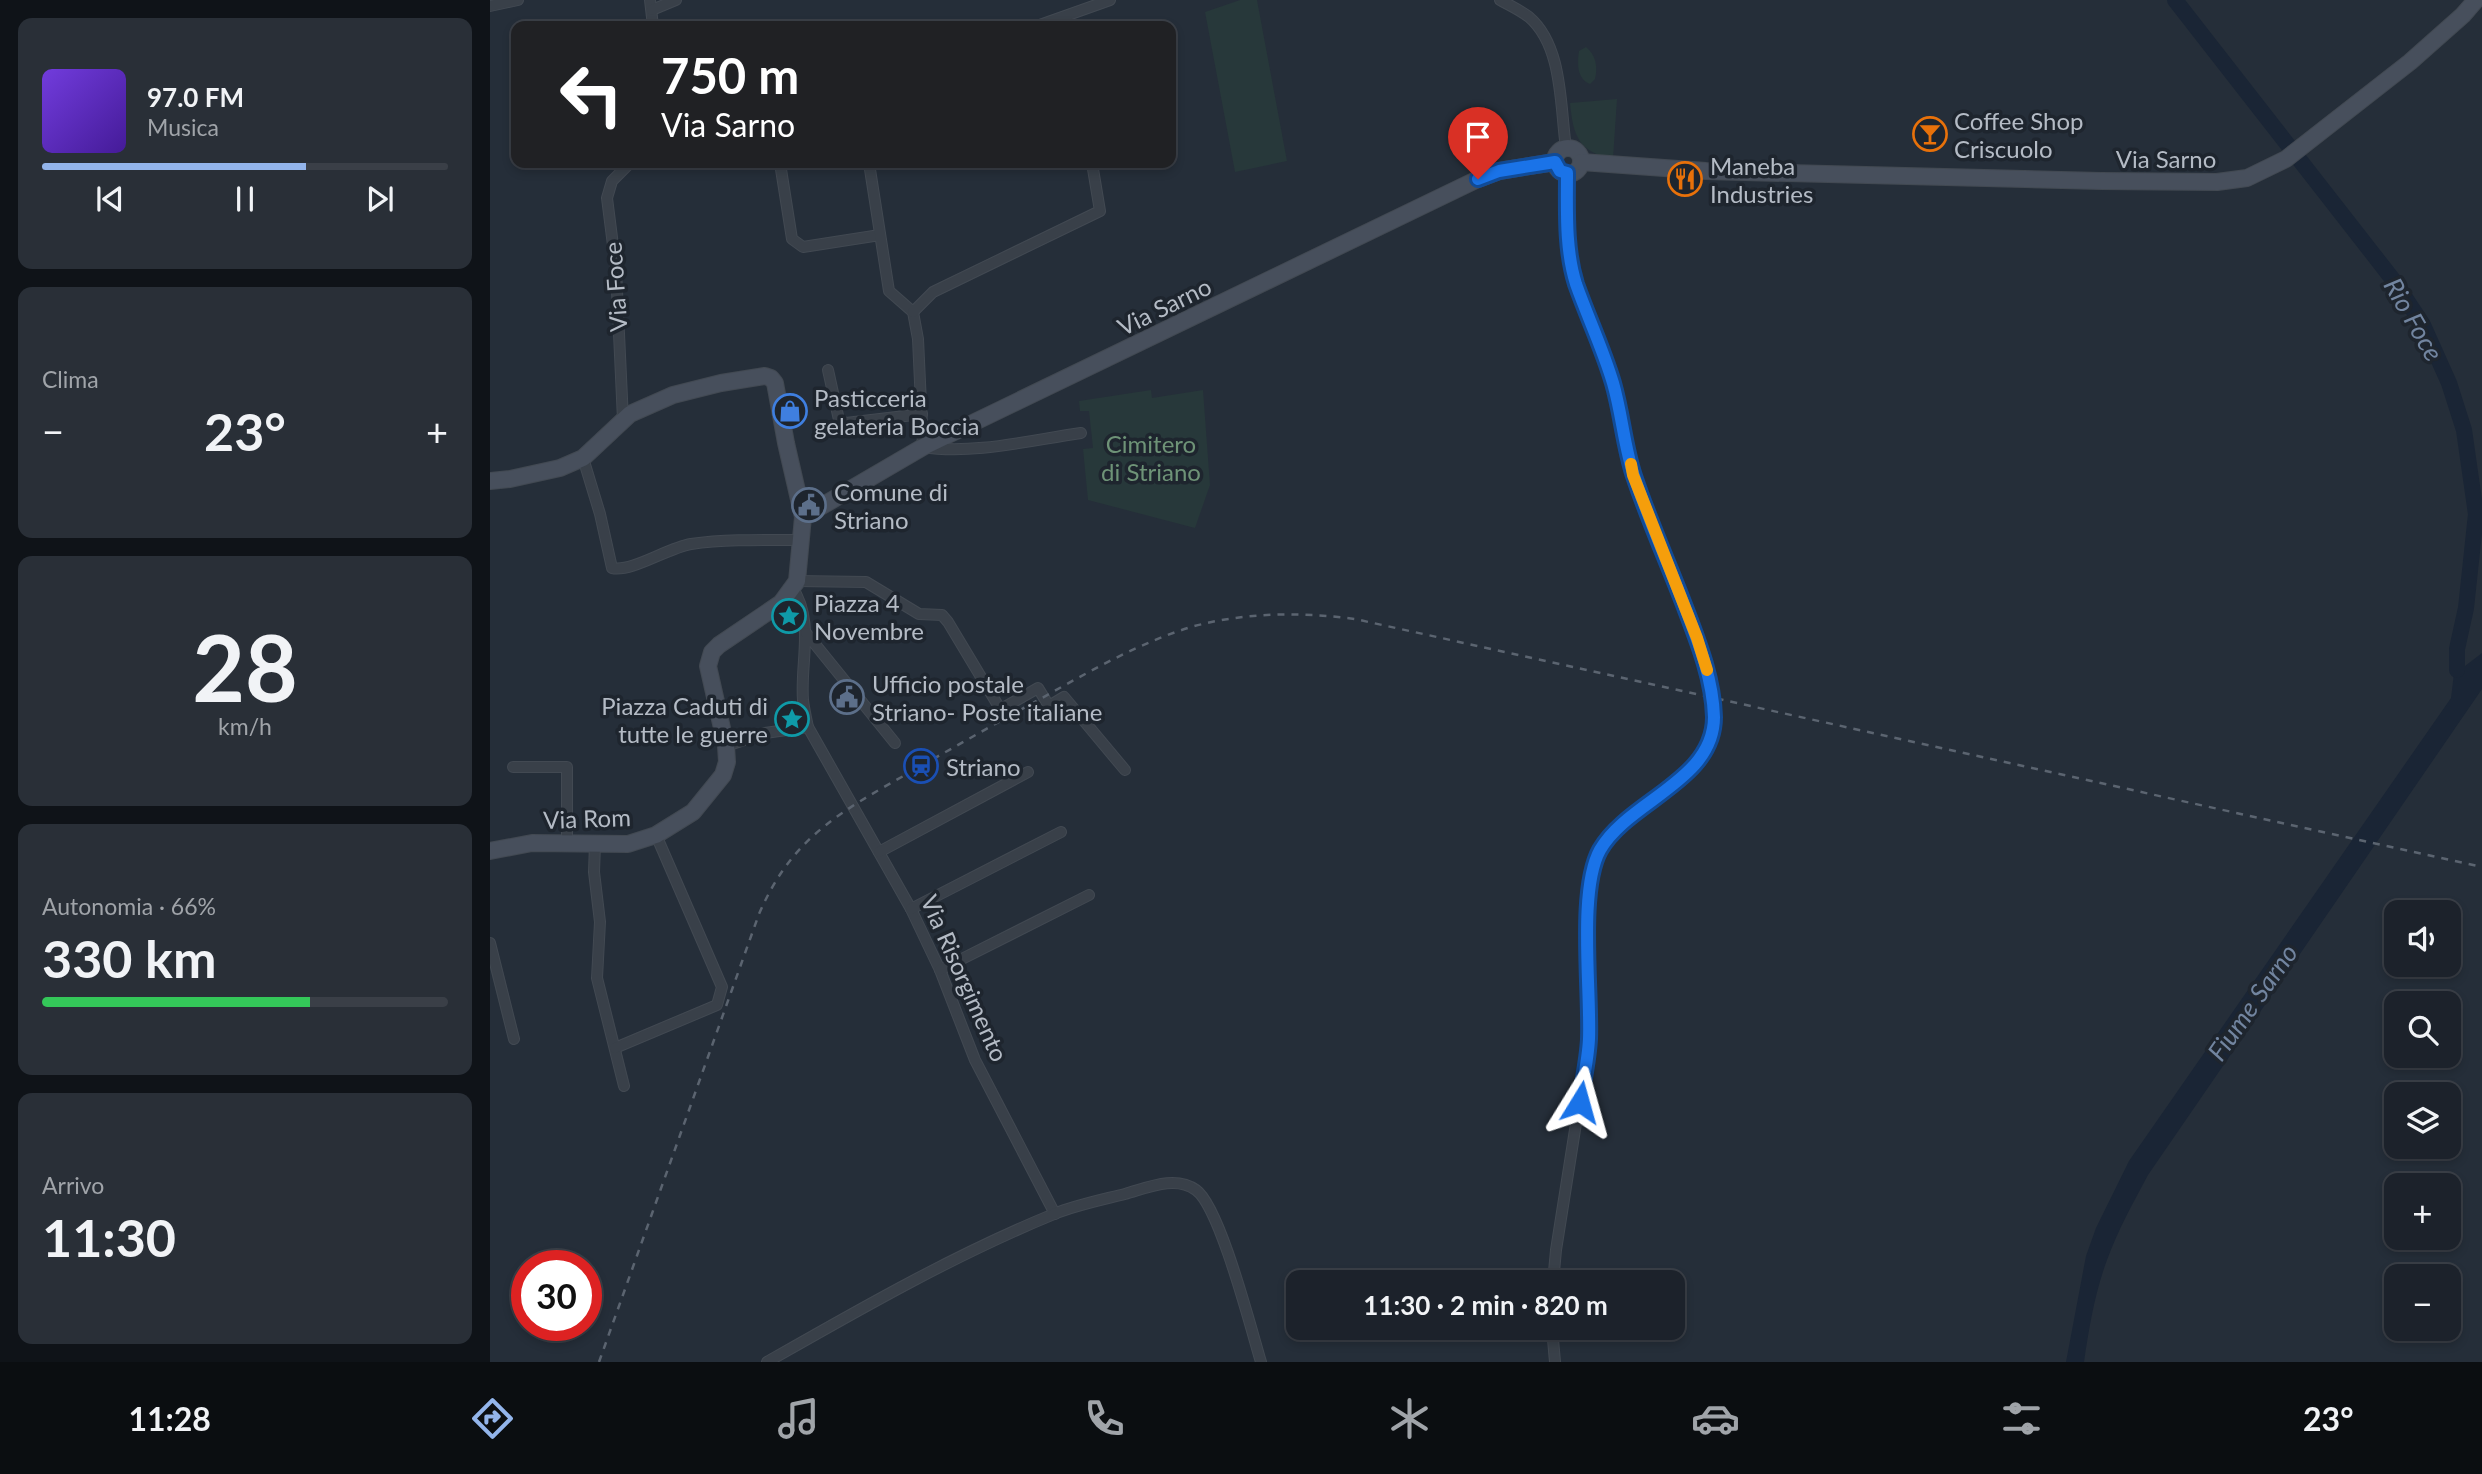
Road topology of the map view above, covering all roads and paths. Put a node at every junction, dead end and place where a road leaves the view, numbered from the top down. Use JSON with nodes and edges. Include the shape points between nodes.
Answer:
{"nodes":[{"id":1,"x":518,"y":0,"type":"edge"},
{"id":2,"x":677,"y":0,"type":"edge"},
{"id":3,"x":1110,"y":0,"type":"edge"},
{"id":4,"x":1500,"y":0,"type":"edge"},
{"id":5,"x":2476,"y":0,"type":"edge"},
{"id":6,"x":651,"y":5,"type":"edge"},
{"id":7,"x":490,"y":6,"type":"edge"},
{"id":8,"x":1069,"y":21,"type":"edge"},
{"id":9,"x":1566,"y":148,"type":"junction"},
{"id":10,"x":1555,"y":162,"type":"junction"},
{"id":11,"x":1581,"y":162,"type":"junction"},
{"id":12,"x":625,"y":168,"type":"edge"},
{"id":13,"x":781,"y":168,"type":"edge"},
{"id":14,"x":870,"y":168,"type":"edge"},
{"id":15,"x":1094,"y":168,"type":"edge"},
{"id":16,"x":1567,"y":173,"type":"junction"},
{"id":17,"x":880,"y":234,"type":"junction"},
{"id":18,"x":913,"y":312,"type":"junction"},
{"id":19,"x":828,"y":370,"type":"dead end"},
{"id":20,"x":922,"y":414,"type":"junction"},
{"id":21,"x":622,"y":420,"type":"junction"},
{"id":22,"x":1081,"y":433,"type":"dead end"},
{"id":23,"x":923,"y":447,"type":"junction"},
{"id":24,"x":583,"y":457,"type":"junction"},
{"id":25,"x":490,"y":481,"type":"edge"},
{"id":26,"x":803,"y":517,"type":"junction"},
{"id":27,"x":802,"y":540,"type":"junction"},
{"id":28,"x":794,"y":584,"type":"junction"},
{"id":29,"x":806,"y":633,"type":"junction"},
{"id":30,"x":808,"y":727,"type":"junction"},
{"id":31,"x":895,"y":743,"type":"dead end"},
{"id":32,"x":726,"y":746,"type":"junction"},
{"id":33,"x":513,"y":767,"type":"dead end"},
{"id":34,"x":1125,"y":770,"type":"dead end"},
{"id":35,"x":1028,"y":772,"type":"dead end"},
{"id":36,"x":1061,"y":832,"type":"dead end"},
{"id":37,"x":656,"y":835,"type":"junction"},
{"id":38,"x":567,"y":843,"type":"junction"},
{"id":39,"x":594,"y":844,"type":"junction"},
{"id":40,"x":490,"y":851,"type":"edge"},
{"id":41,"x":879,"y":852,"type":"junction"},
{"id":42,"x":1089,"y":895,"type":"dead end"},
{"id":43,"x":911,"y":909,"type":"junction"},
{"id":44,"x":490,"y":943,"type":"edge"},
{"id":45,"x":940,"y":970,"type":"junction"},
{"id":46,"x":513,"y":1039,"type":"dead end"},
{"id":47,"x":615,"y":1048,"type":"junction"},
{"id":48,"x":624,"y":1086,"type":"dead end"},
{"id":49,"x":1055,"y":1214,"type":"junction"},
{"id":50,"x":1555,"y":1270,"type":"edge"},
{"id":51,"x":1553,"y":1340,"type":"edge"},
{"id":52,"x":767,"y":1362,"type":"edge"},
{"id":53,"x":1261,"y":1362,"type":"edge"},
{"id":54,"x":1555,"y":1362,"type":"edge"}],
"edges":[{"from":1,"to":7,"type":"street"},
{"from":2,"to":6,"type":"street"},
{"from":3,"to":8,"type":"street"},
{"from":4,"to":9,"type":"street","via":[[1530,17],[1548,44]]},
{"from":5,"to":11,"type":"main road","name":"Via Sarno","via":[[2410,62],[2286,159],[2247,178],[2217,182],[1706,171]]},
{"from":9,"to":10,"type":"main road","via":[[1559,151]]},
{"from":9,"to":11,"type":"main road","via":[[1577,151]]},
{"from":10,"to":16,"type":"main road"},
{"from":10,"to":23,"type":"main road","name":"Via Sarno","via":[[1478,179]]},
{"from":11,"to":16,"type":"main road","via":[[1574,172]]},
{"from":12,"to":21,"type":"street","name":"Via Foce","via":[[612,181],[607,198],[616,269]]},
{"from":13,"to":17,"type":"street","via":[[792,239],[803,247]]},
{"from":14,"to":17,"type":"street"},
{"from":15,"to":18,"type":"street","via":[[1100,211],[933,292]]},
{"from":16,"to":50,"type":"street","via":[[1569,250],[1576,283],[1602,348],[1633,475],[1697,638],[1714,720],[1709,743],[1699,759],[1614,832],[1592,870],[1588,897],[1589,1041]]},
{"from":17,"to":18,"type":"street","via":[[888,291]]},
{"from":18,"to":20,"type":"street"},
{"from":19,"to":20,"type":"street","via":[[839,420]]},
{"from":20,"to":23,"type":"street"},
{"from":21,"to":24,"type":"main road"},
{"from":21,"to":26,"type":"main road","name":"Via Risorgimento","via":[[673,395],[771,378]]},
{"from":22,"to":23,"type":"street","via":[[966,449]]},
{"from":23,"to":26,"type":"main road","name":"Via Sarno"},
{"from":24,"to":25,"type":"main road","via":[[561,468]]},
{"from":24,"to":27,"type":"street","via":[[616,570],[692,544]]},
{"from":26,"to":27,"type":"main road","name":"Via Risorgimento"},
{"from":27,"to":28,"type":"main road","name":"Via Risorgimento"},
{"from":28,"to":29,"type":"street","name":"Via Risorgimento"},
{"from":28,"to":32,"type":"main road","via":[[780,603],[712,652],[709,666]]},
{"from":28,"to":34,"type":"street","via":[[866,582],[919,614],[942,615],[999,707],[1038,688],[1049,706],[1064,697]]},
{"from":29,"to":30,"type":"street","name":"Via Risorgimento","via":[[803,699]]},
{"from":29,"to":31,"type":"street"},
{"from":30,"to":32,"type":"street","via":[[765,733]]},
{"from":30,"to":41,"type":"street","name":"Via Risorgimento"},
{"from":32,"to":37,"type":"main road","name":"Via Rom","via":[[727,762],[713,791],[693,812]]},
{"from":33,"to":38,"type":"street","via":[[566,767]]},
{"from":35,"to":41,"type":"street"},
{"from":36,"to":43,"type":"street"},
{"from":37,"to":39,"type":"main road","name":"Via Rom","via":[[628,844]]},
{"from":37,"to":47,"type":"street","via":[[722,987],[717,1005]]},
{"from":38,"to":39,"type":"main road","name":"Via Rom"},
{"from":38,"to":40,"type":"main road","name":"Via Rom"},
{"from":39,"to":47,"type":"street","via":[[600,922],[597,978]]},
{"from":41,"to":43,"type":"street","name":"Via Risorgimento"},
{"from":42,"to":45,"type":"street"},
{"from":43,"to":45,"type":"street","name":"Via Risorgimento"},
{"from":44,"to":46,"type":"street"},
{"from":45,"to":49,"type":"street","name":"Via Risorgimento","via":[[975,1060]]},
{"from":47,"to":48,"type":"street"},
{"from":49,"to":52,"type":"street","via":[[896,1289]]},
{"from":49,"to":53,"type":"street","via":[[1167,1183],[1199,1192],[1216,1222]]},
{"from":51,"to":54,"type":"street"}]}
